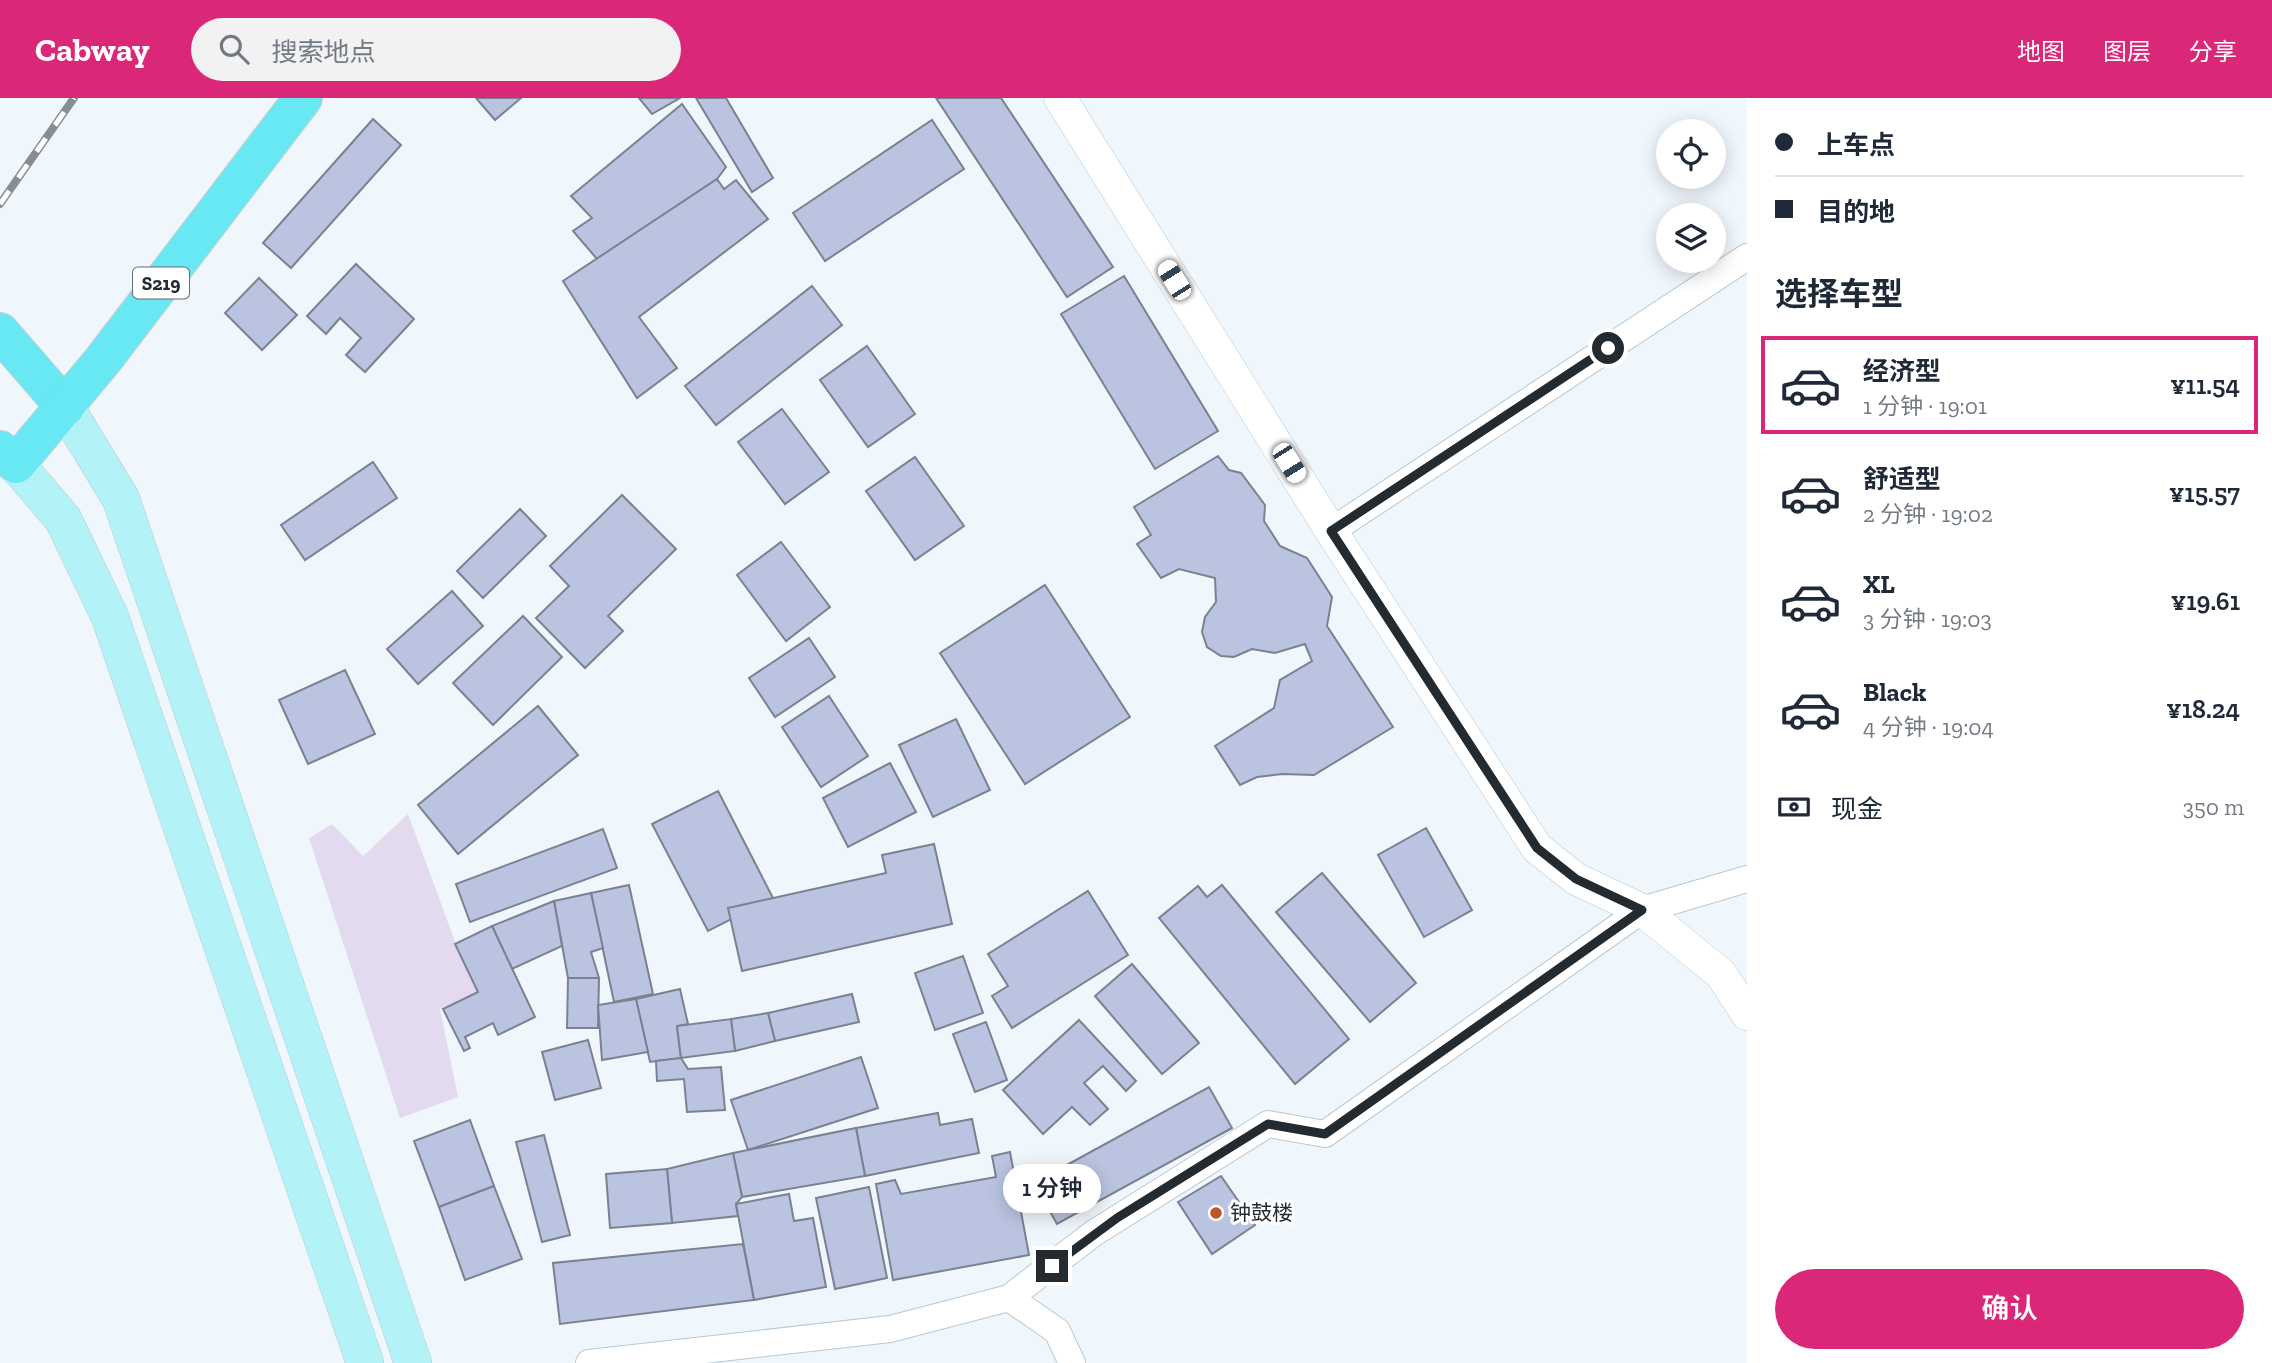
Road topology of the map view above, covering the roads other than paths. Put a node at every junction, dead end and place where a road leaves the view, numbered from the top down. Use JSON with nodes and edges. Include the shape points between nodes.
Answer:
{"nodes":[{"id":1,"x":303,"y":98,"type":"edge"},
{"id":2,"x":1060,"y":98,"type":"edge"},
{"id":3,"x":1747,"y":257,"type":"edge"},
{"id":4,"x":0,"y":332,"type":"edge"},
{"id":5,"x":65,"y":407,"type":"junction"},
{"id":6,"x":8,"y":457,"type":"edge"},
{"id":7,"x":1331,"y":531,"type":"junction"},
{"id":8,"x":1747,"y":879,"type":"edge"},
{"id":9,"x":1642,"y":910,"type":"junction"},
{"id":10,"x":1747,"y":1014,"type":"edge"},
{"id":11,"x":1009,"y":1298,"type":"junction"},
{"id":12,"x":365,"y":1363,"type":"edge"},
{"id":13,"x":413,"y":1363,"type":"edge"},
{"id":14,"x":589,"y":1363,"type":"edge"},
{"id":15,"x":1072,"y":1363,"type":"edge"}],
"edges":[{"from":1,"to":5,"type":"main road","number":"S219"},
{"from":2,"to":7,"type":"street"},
{"from":3,"to":7,"type":"street"},
{"from":4,"to":5,"type":"main road"},
{"from":5,"to":6,"type":"main road","number":"S219"},
{"from":5,"to":13,"type":"main road","via":[[121,499]]},
{"from":6,"to":12,"type":"main road","via":[[63,519],[110,617]]},
{"from":7,"to":9,"type":"street","via":[[1537,848],[1576,879]]},
{"from":8,"to":9,"type":"street"},
{"from":9,"to":10,"type":"street","via":[[1721,974]]},
{"from":9,"to":11,"type":"street","via":[[1325,1134],[1268,1124],[1094,1233]]},
{"from":11,"to":14,"type":"street","via":[[890,1329]]},
{"from":11,"to":15,"type":"street","via":[[1057,1331]]}]}
